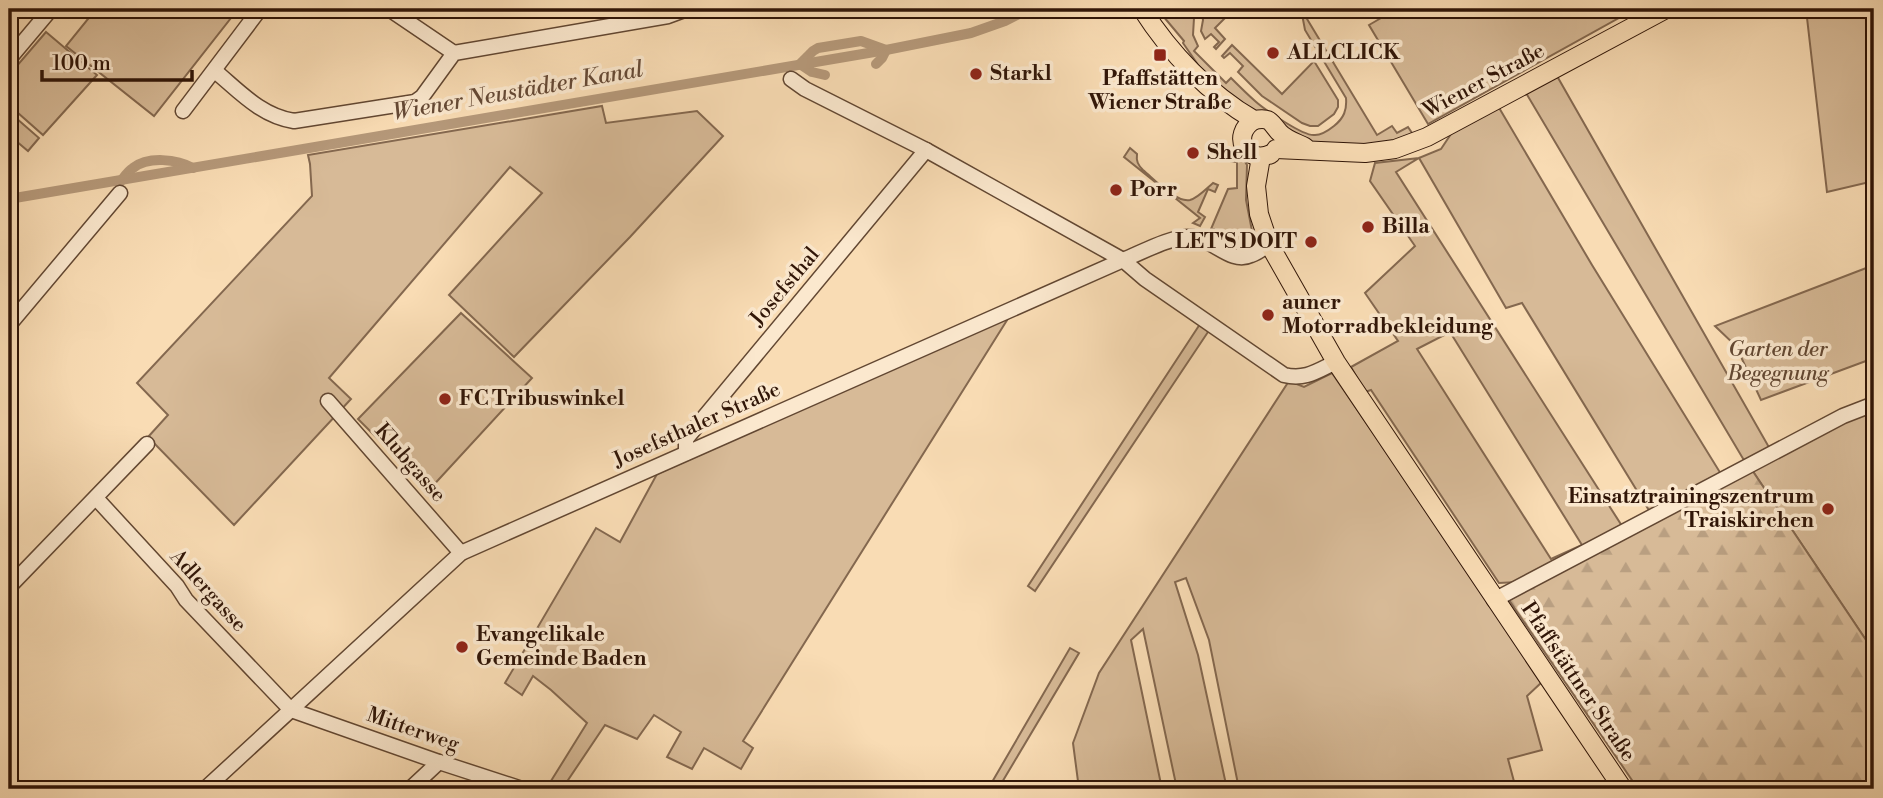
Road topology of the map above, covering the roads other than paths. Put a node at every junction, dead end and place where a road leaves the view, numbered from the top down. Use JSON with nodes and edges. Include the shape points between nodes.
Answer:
{"nodes":[{"id":1,"x":51,"y":9,"type":"edge"},
{"id":2,"x":260,"y":9,"type":"edge"},
{"id":3,"x":389,"y":9,"type":"edge"},
{"id":4,"x":687,"y":9,"type":"edge"},
{"id":5,"x":1142,"y":9,"type":"edge"},
{"id":6,"x":1666,"y":9,"type":"edge"},
{"id":7,"x":666,"y":13,"type":"edge"},
{"id":8,"x":454,"y":53,"type":"junction"},
{"id":9,"x":9,"y":60,"type":"edge"},
{"id":10,"x":215,"y":71,"type":"junction"},
{"id":11,"x":791,"y":79,"type":"dead end"},
{"id":12,"x":183,"y":111,"type":"dead end"},
{"id":13,"x":1249,"y":125,"type":"junction"},
{"id":14,"x":1272,"y":146,"type":"junction"},
{"id":15,"x":926,"y":150,"type":"junction"},
{"id":16,"x":120,"y":193,"type":"dead end"},
{"id":17,"x":1269,"y":244,"type":"junction"},
{"id":18,"x":1123,"y":260,"type":"junction"},
{"id":19,"x":9,"y":326,"type":"edge"},
{"id":20,"x":1336,"y":362,"type":"junction"},
{"id":21,"x":328,"y":401,"type":"dead end"},
{"id":22,"x":1874,"y":404,"type":"edge"},
{"id":23,"x":147,"y":444,"type":"dead end"},
{"id":24,"x":686,"y":453,"type":"junction"},
{"id":25,"x":96,"y":498,"type":"junction"},
{"id":26,"x":461,"y":553,"type":"junction"},
{"id":27,"x":9,"y":587,"type":"edge"},
{"id":28,"x":1494,"y":600,"type":"junction"},
{"id":29,"x":291,"y":710,"type":"junction"},
{"id":30,"x":439,"y":762,"type":"junction"},
{"id":31,"x":9,"y":781,"type":"edge"},
{"id":32,"x":16,"y":789,"type":"edge"},
{"id":33,"x":205,"y":789,"type":"edge"},
{"id":34,"x":410,"y":789,"type":"edge"},
{"id":35,"x":522,"y":789,"type":"edge"},
{"id":36,"x":1623,"y":789,"type":"edge"}],
"edges":[{"from":1,"to":9,"type":"street"},
{"from":2,"to":10,"type":"street"},
{"from":3,"to":8,"type":"street"},
{"from":4,"to":7,"type":"street"},
{"from":5,"to":13,"type":"main road","name":"Wiener Straße","via":[[1168,45]]},
{"from":6,"to":14,"type":"main road","name":"Wiener Straße","via":[[1427,138],[1365,153]]},
{"from":7,"to":8,"type":"street"},
{"from":8,"to":10,"type":"street","via":[[415,102],[294,121],[266,112]]},
{"from":10,"to":12,"type":"street"},
{"from":11,"to":15,"type":"street"},
{"from":13,"to":14,"type":"main road","name":"Wiener Straße","via":[[1260,119],[1272,123]]},
{"from":13,"to":14,"type":"main road","name":"Wiener Straße","via":[[1243,144],[1247,151],[1254,155]]},
{"from":14,"to":17,"type":"main road","name":"Pfaffstättner Straße","via":[[1256,186]]},
{"from":15,"to":18,"type":"street"},
{"from":15,"to":24,"type":"street","name":"Josefsthal","via":[[686,439]]},
{"from":16,"to":19,"type":"street"},
{"from":17,"to":18,"type":"street","name":"Josefsthaler Straße","via":[[1239,258],[1190,237]]},
{"from":17,"to":20,"type":"main road","name":"Pfaffstättner Straße"},
{"from":18,"to":20,"type":"street","via":[[1284,375],[1297,378]]},
{"from":18,"to":24,"type":"street","name":"Josefsthaler Straße"},
{"from":20,"to":28,"type":"main road","name":"Pfaffstättner Straße"},
{"from":21,"to":26,"type":"street","name":"Klubgasse"},
{"from":22,"to":28,"type":"street","via":[[1843,416]]},
{"from":23,"to":25,"type":"street"},
{"from":24,"to":26,"type":"street","name":"Josefsthaler Straße"},
{"from":25,"to":27,"type":"street"},
{"from":25,"to":29,"type":"street","name":"Adlergasse"},
{"from":26,"to":29,"type":"street","name":"Josefsthaler Straße"},
{"from":28,"to":36,"type":"main road","name":"Pfaffstättner Straße"},
{"from":29,"to":30,"type":"street","name":"Mitterweg"},
{"from":29,"to":33,"type":"street","name":"Josefsthaler Straße"},
{"from":30,"to":34,"type":"street"},
{"from":30,"to":35,"type":"street","name":"Mitterweg"},
{"from":31,"to":32,"type":"street"}]}
